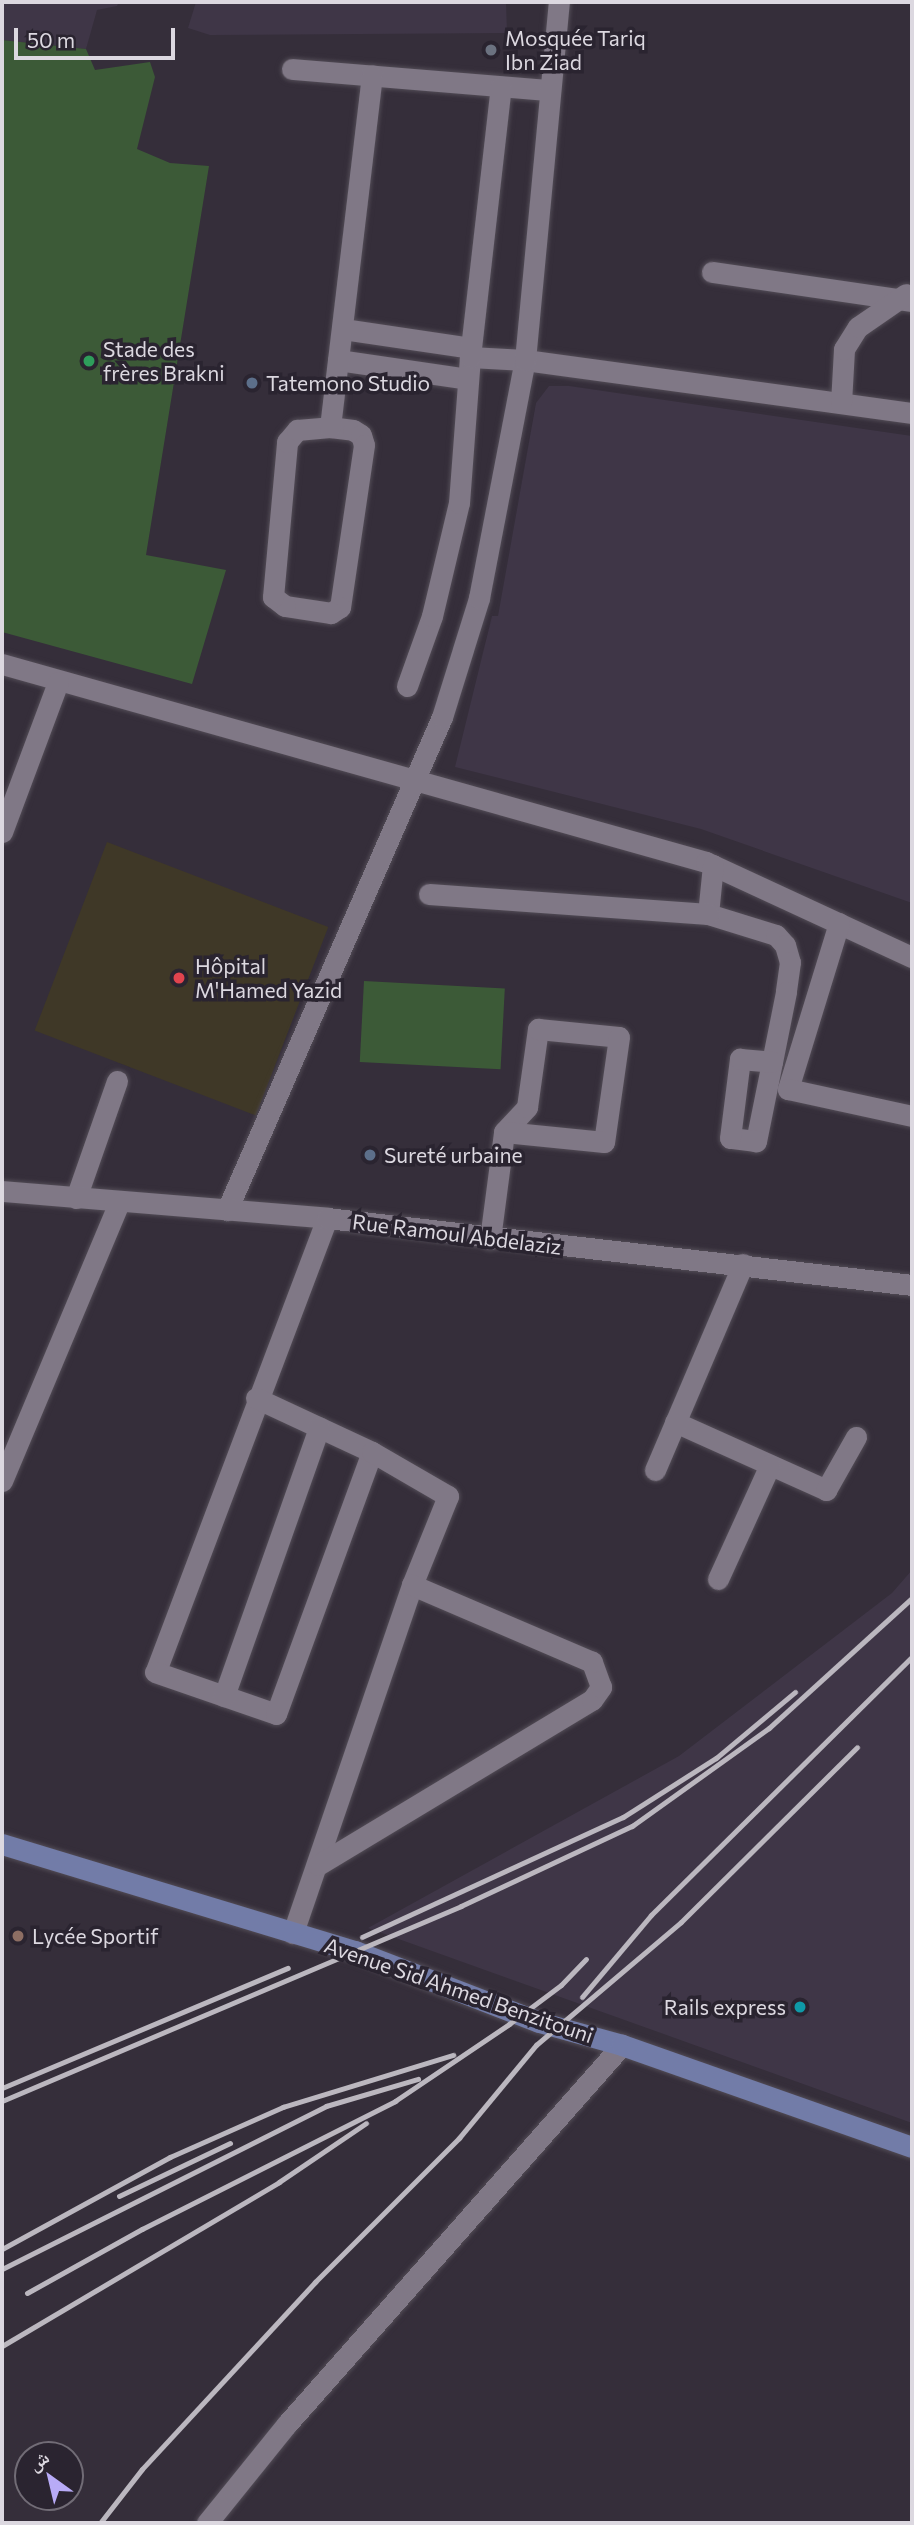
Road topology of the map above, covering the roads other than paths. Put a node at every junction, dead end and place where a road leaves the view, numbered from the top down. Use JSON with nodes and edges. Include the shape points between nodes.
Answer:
{"nodes":[{"id":1,"x":559,"y":2,"type":"edge"},
{"id":2,"x":292,"y":69,"type":"dead end"},
{"id":3,"x":372,"y":75,"type":"junction"},
{"id":4,"x":501,"y":87,"type":"junction"},
{"id":5,"x":549,"y":90,"type":"junction"},
{"id":6,"x":712,"y":272,"type":"dead end"},
{"id":7,"x":909,"y":296,"type":"edge"},
{"id":8,"x":342,"y":328,"type":"junction"},
{"id":9,"x":338,"y":360,"type":"junction"},
{"id":10,"x":524,"y":360,"type":"junction"},
{"id":11,"x":470,"y":361,"type":"junction"},
{"id":12,"x":841,"y":402,"type":"junction"},
{"id":13,"x":912,"y":413,"type":"edge"},
{"id":14,"x":330,"y":427,"type":"junction"},
{"id":15,"x":2,"y":664,"type":"edge"},
{"id":16,"x":58,"y":682,"type":"junction"},
{"id":17,"x":407,"y":686,"type":"dead end"},
{"id":18,"x":414,"y":777,"type":"junction"},
{"id":19,"x":2,"y":832,"type":"edge"},
{"id":20,"x":713,"y":865,"type":"junction"},
{"id":21,"x":429,"y":894,"type":"dead end"},
{"id":22,"x":708,"y":914,"type":"junction"},
{"id":23,"x":839,"y":923,"type":"junction"},
{"id":24,"x":912,"y":957,"type":"edge"},
{"id":25,"x":772,"y":1062,"type":"dead end"},
{"id":26,"x":117,"y":1081,"type":"dead end"},
{"id":27,"x":912,"y":1116,"type":"edge"},
{"id":28,"x":504,"y":1132,"type":"junction"},
{"id":29,"x":2,"y":1191,"type":"edge"},
{"id":30,"x":76,"y":1198,"type":"junction"},
{"id":31,"x":119,"y":1203,"type":"junction"},
{"id":32,"x":227,"y":1210,"type":"junction"},
{"id":33,"x":327,"y":1218,"type":"junction"},
{"id":34,"x":490,"y":1239,"type":"junction"},
{"id":35,"x":743,"y":1264,"type":"junction"},
{"id":36,"x":912,"y":1285,"type":"edge"},
{"id":37,"x":256,"y":1398,"type":"junction"},
{"id":38,"x":675,"y":1422,"type":"junction"},
{"id":39,"x":319,"y":1427,"type":"junction"},
{"id":40,"x":856,"y":1437,"type":"dead end"},
{"id":41,"x":372,"y":1452,"type":"junction"},
{"id":42,"x":770,"y":1465,"type":"junction"},
{"id":43,"x":655,"y":1470,"type":"dead end"},
{"id":44,"x":2,"y":1481,"type":"edge"},
{"id":45,"x":718,"y":1580,"type":"dead end"},
{"id":46,"x":412,"y":1585,"type":"junction"},
{"id":47,"x":224,"y":1696,"type":"junction"},
{"id":48,"x":2,"y":1844,"type":"edge"},
{"id":49,"x":318,"y":1865,"type":"junction"},
{"id":50,"x":293,"y":1933,"type":"junction"},
{"id":51,"x":622,"y":2045,"type":"junction"},
{"id":52,"x":912,"y":2147,"type":"edge"},
{"id":53,"x":207,"y":2523,"type":"edge"}],
"edges":[{"from":1,"to":5,"type":"street"},
{"from":2,"to":3,"type":"street"},
{"from":3,"to":4,"type":"street"},
{"from":3,"to":8,"type":"street"},
{"from":4,"to":5,"type":"street"},
{"from":4,"to":11,"type":"street"},
{"from":5,"to":10,"type":"street"},
{"from":6,"to":7,"type":"street"},
{"from":7,"to":12,"type":"street","via":[[858,327],[844,349]]},
{"from":8,"to":9,"type":"street"},
{"from":8,"to":11,"type":"street"},
{"from":9,"to":11,"type":"street"},
{"from":9,"to":14,"type":"street"},
{"from":10,"to":11,"type":"street"},
{"from":10,"to":12,"type":"street"},
{"from":10,"to":18,"type":"street","via":[[480,598],[442,717]]},
{"from":11,"to":17,"type":"street","via":[[459,503],[432,616]]},
{"from":12,"to":13,"type":"street"},
{"from":14,"to":14,"type":"street","via":[[352,429],[361,435],[364,445],[340,607],[331,613],[285,606],[273,597],[287,442],[297,430]]},
{"from":15,"to":16,"type":"street"},
{"from":16,"to":18,"type":"street"},
{"from":16,"to":19,"type":"street"},
{"from":18,"to":20,"type":"street"},
{"from":18,"to":32,"type":"street"},
{"from":20,"to":22,"type":"street"},
{"from":20,"to":23,"type":"street"},
{"from":21,"to":22,"type":"street"},
{"from":22,"to":25,"type":"street","via":[[760,928],[785,945],[789,975]]},
{"from":23,"to":24,"type":"street"},
{"from":23,"to":27,"type":"street","via":[[788,1089]]},
{"from":26,"to":30,"type":"street"},
{"from":28,"to":28,"type":"street","via":[[527,1107],[538,1029],[618,1037],[604,1142]]},
{"from":28,"to":34,"type":"street"},
{"from":29,"to":30,"type":"street","name":"Rue Ramoul Abdelaziz"},
{"from":30,"to":31,"type":"street","name":"Rue Ramoul Abdelaziz"},
{"from":31,"to":32,"type":"street","name":"Rue Ramoul Abdelaziz"},
{"from":31,"to":44,"type":"street"},
{"from":32,"to":33,"type":"street","name":"Rue Ramoul Abdelaziz"},
{"from":33,"to":34,"type":"street","name":"Rue Ramoul Abdelaziz"},
{"from":33,"to":37,"type":"street"},
{"from":34,"to":35,"type":"street","name":"Rue Ramoul Abdelaziz"},
{"from":35,"to":36,"type":"street","name":"Rue Ramoul Abdelaziz"},
{"from":35,"to":38,"type":"street"},
{"from":37,"to":39,"type":"street"},
{"from":37,"to":47,"type":"street","via":[[155,1672]]},
{"from":38,"to":42,"type":"street"},
{"from":38,"to":43,"type":"street"},
{"from":39,"to":41,"type":"street"},
{"from":39,"to":47,"type":"street"},
{"from":40,"to":42,"type":"street","via":[[826,1490]]},
{"from":41,"to":46,"type":"street","via":[[448,1496]]},
{"from":41,"to":47,"type":"street","via":[[276,1714]]},
{"from":42,"to":45,"type":"street"},
{"from":46,"to":49,"type":"street"},
{"from":46,"to":49,"type":"street","via":[[592,1662],[601,1687],[592,1700]]},
{"from":48,"to":50,"type":"main road","name":"Avenue Sid Ahmed Benzitouni"},
{"from":49,"to":50,"type":"street"},
{"from":50,"to":51,"type":"main road","name":"Avenue Sid Ahmed Benzitouni","via":[[540,2022]]},
{"from":51,"to":52,"type":"main road","name":"Avenue Sid Ahmed Benzitouni"},
{"from":51,"to":53,"type":"street","via":[[331,2374]]}]}
